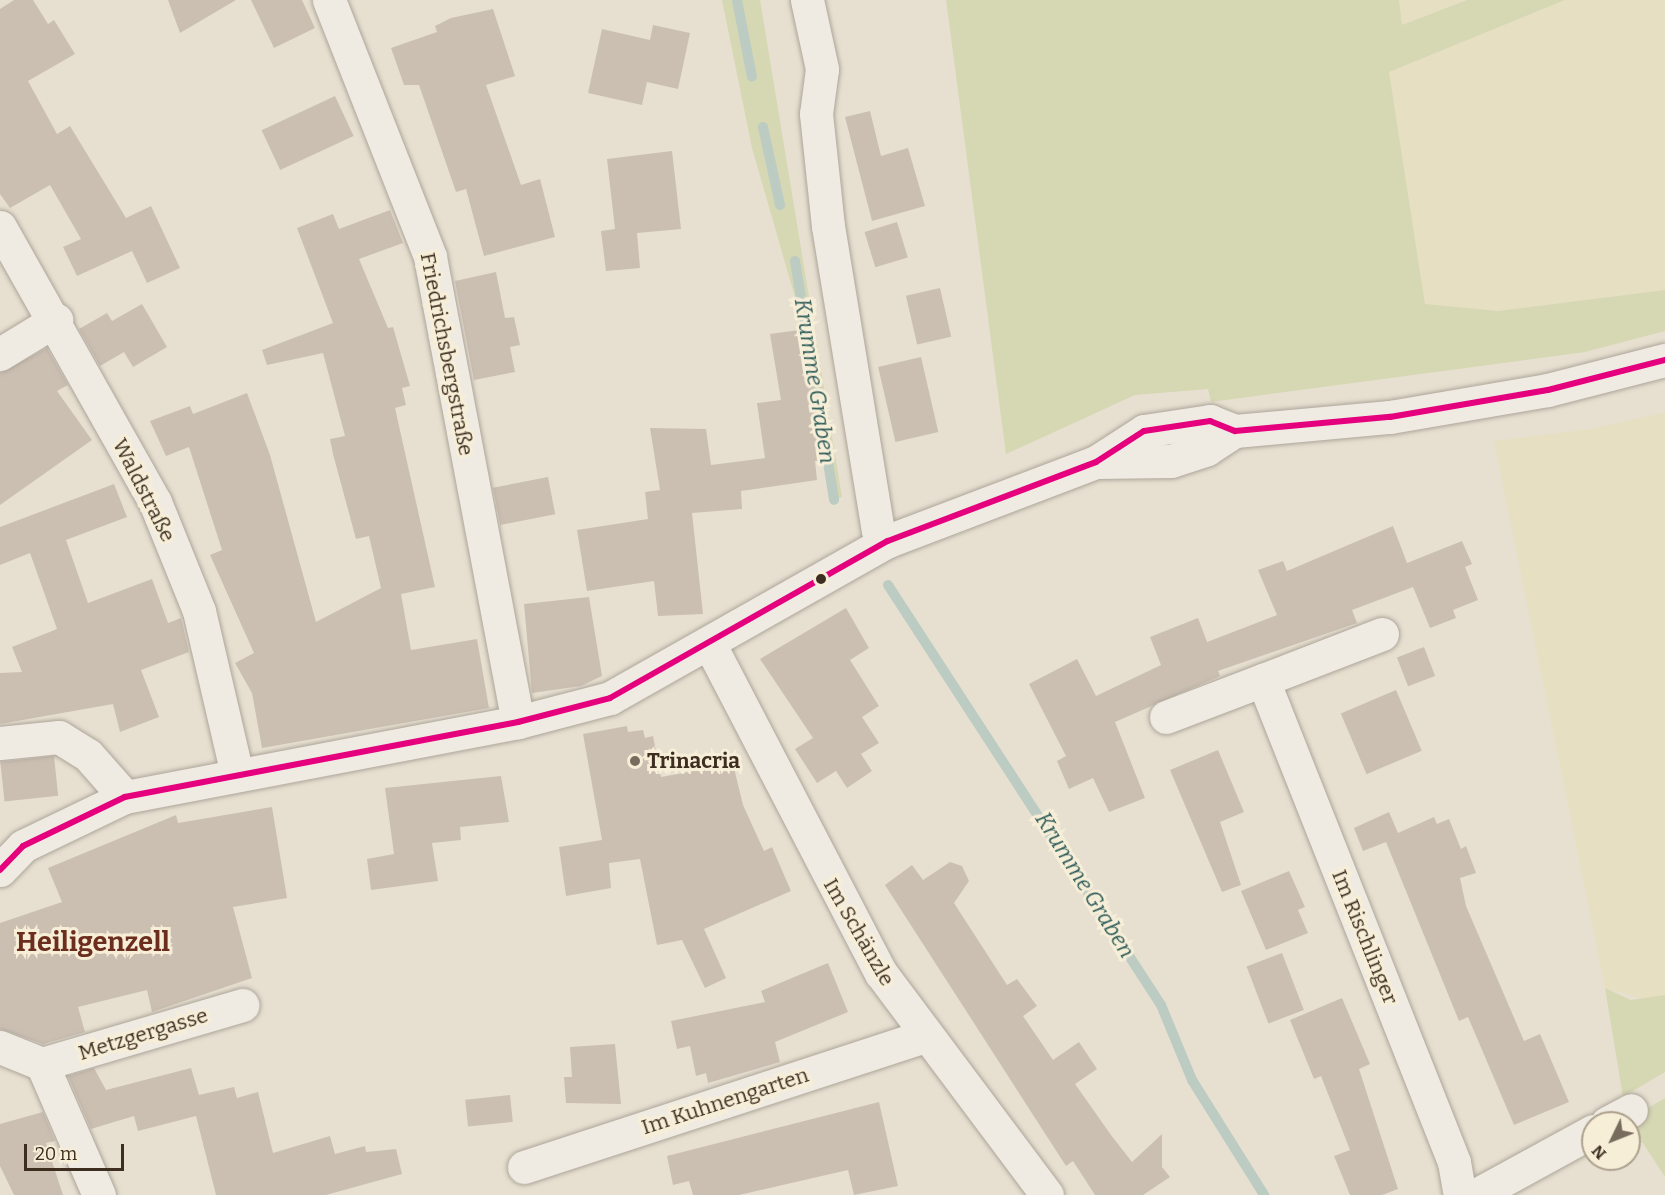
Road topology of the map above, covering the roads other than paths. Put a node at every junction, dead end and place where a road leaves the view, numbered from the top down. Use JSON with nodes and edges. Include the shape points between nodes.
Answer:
{"nodes":[{"id":1,"x":329,"y":0,"type":"edge"},
{"id":2,"x":807,"y":0,"type":"edge"},
{"id":3,"x":0,"y":227,"type":"edge"},
{"id":4,"x":56,"y":320,"type":"junction"},
{"id":5,"x":0,"y":354,"type":"edge"},
{"id":6,"x":1665,"y":360,"type":"edge"},
{"id":7,"x":888,"y":541,"type":"junction"},
{"id":8,"x":1382,"y":634,"type":"dead end"},
{"id":9,"x":710,"y":645,"type":"junction"},
{"id":10,"x":1263,"y":680,"type":"junction"},
{"id":11,"x":1166,"y":717,"type":"dead end"},
{"id":12,"x":518,"y":722,"type":"junction"},
{"id":13,"x":0,"y":743,"type":"edge"},
{"id":14,"x":237,"y":774,"type":"junction"},
{"id":15,"x":125,"y":797,"type":"junction"},
{"id":16,"x":0,"y":870,"type":"edge"},
{"id":17,"x":243,"y":1005,"type":"dead end"},
{"id":18,"x":925,"y":1036,"type":"junction"},
{"id":19,"x":0,"y":1047,"type":"edge"},
{"id":20,"x":42,"y":1064,"type":"junction"},
{"id":21,"x":1581,"y":1138,"type":"edge"},
{"id":22,"x":524,"y":1167,"type":"dead end"},
{"id":23,"x":99,"y":1195,"type":"edge"},
{"id":24,"x":1047,"y":1195,"type":"edge"},
{"id":25,"x":1460,"y":1195,"type":"edge"},
{"id":26,"x":1476,"y":1195,"type":"edge"}],
"edges":[{"from":1,"to":12,"type":"street","name":"Friedrichsbergstraße","via":[[430,257]]},
{"from":2,"to":7,"type":"street","via":[[822,69],[816,114],[828,226],[878,530]]},
{"from":3,"to":4,"type":"street","name":"Waldstraße"},
{"from":4,"to":5,"type":"street"},
{"from":4,"to":14,"type":"street","name":"Waldstraße","via":[[155,502],[199,611]]},
{"from":6,"to":7,"type":"street","via":[[1548,390],[1390,417],[1234,431],[1207,449],[1171,461],[1096,462]]},
{"from":7,"to":9,"type":"street"},
{"from":8,"to":10,"type":"street"},
{"from":9,"to":12,"type":"street","via":[[610,698]]},
{"from":9,"to":18,"type":"street","name":"Im Schänzle","via":[[829,882],[880,973]]},
{"from":10,"to":11,"type":"street"},
{"from":10,"to":25,"type":"street","name":"Im Rischlinger","via":[[1454,1162]]},
{"from":12,"to":14,"type":"street"},
{"from":13,"to":15,"type":"street","via":[[59,737],[88,755]]},
{"from":14,"to":15,"type":"street"},
{"from":15,"to":16,"type":"street","via":[[23,846]]},
{"from":17,"to":20,"type":"street","name":"Metzgergasse"},
{"from":18,"to":22,"type":"street","name":"Im Kuhnengarten"},
{"from":18,"to":24,"type":"street","name":"Im Schänzle"},
{"from":19,"to":20,"type":"street"},
{"from":20,"to":23,"type":"street"},
{"from":21,"to":26,"type":"street"}]}
